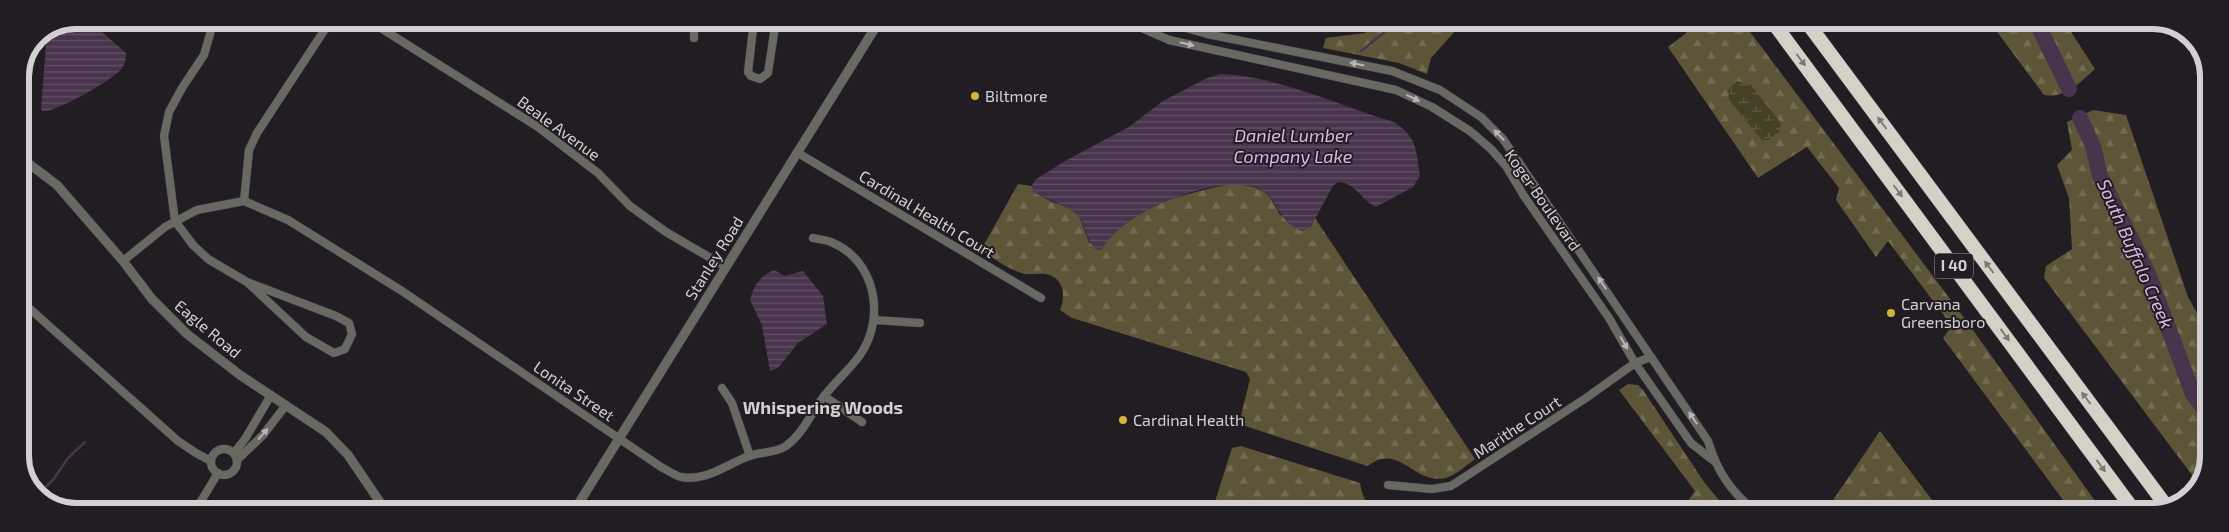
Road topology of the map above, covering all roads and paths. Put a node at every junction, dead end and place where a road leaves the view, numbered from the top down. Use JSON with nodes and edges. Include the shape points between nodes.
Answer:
{"nodes":[{"id":1,"x":211,"y":29,"type":"edge"},
{"id":2,"x":325,"y":29,"type":"edge"},
{"id":3,"x":382,"y":29,"type":"edge"},
{"id":4,"x":694,"y":29,"type":"edge"},
{"id":5,"x":753,"y":29,"type":"edge"},
{"id":6,"x":774,"y":29,"type":"edge"},
{"id":7,"x":874,"y":29,"type":"edge"},
{"id":8,"x":1142,"y":29,"type":"edge"},
{"id":9,"x":1190,"y":29,"type":"edge"},
{"id":10,"x":1778,"y":29,"type":"edge"},
{"id":11,"x":1812,"y":29,"type":"edge"},
{"id":12,"x":694,"y":38,"type":"dead end"},
{"id":13,"x":798,"y":153,"type":"junction"},
{"id":14,"x":29,"y":163,"type":"edge"},
{"id":15,"x":244,"y":201,"type":"junction"},
{"id":16,"x":175,"y":221,"type":"junction"},
{"id":17,"x":813,"y":238,"type":"dead end"},
{"id":18,"x":123,"y":261,"type":"junction"},
{"id":19,"x":726,"y":267,"type":"junction"},
{"id":20,"x":247,"y":282,"type":"junction"},
{"id":21,"x":1041,"y":298,"type":"dead end"},
{"id":22,"x":29,"y":308,"type":"dead end"},
{"id":23,"x":875,"y":320,"type":"junction"},
{"id":24,"x":920,"y":323,"type":"dead end"},
{"id":25,"x":1651,"y":357,"type":"junction"},
{"id":26,"x":1635,"y":363,"type":"junction"},
{"id":27,"x":722,"y":388,"type":"dead end"},
{"id":28,"x":271,"y":395,"type":"junction"},
{"id":29,"x":824,"y":396,"type":"junction"},
{"id":30,"x":286,"y":405,"type":"junction"},
{"id":31,"x":862,"y":422,"type":"dead end"},
{"id":32,"x":620,"y":438,"type":"junction"},
{"id":33,"x":750,"y":456,"type":"junction"},
{"id":34,"x":235,"y":457,"type":"junction"},
{"id":35,"x":212,"y":461,"type":"junction"},
{"id":36,"x":1714,"y":461,"type":"junction"},
{"id":37,"x":218,"y":473,"type":"junction"},
{"id":38,"x":1388,"y":485,"type":"dead end"},
{"id":39,"x":2163,"y":502,"type":"edge"},
{"id":40,"x":200,"y":503,"type":"edge"},
{"id":41,"x":381,"y":503,"type":"edge"},
{"id":42,"x":579,"y":503,"type":"edge"},
{"id":43,"x":1745,"y":503,"type":"edge"},
{"id":44,"x":2128,"y":503,"type":"edge"}],
"edges":[{"from":1,"to":16,"type":"street","via":[[204,55],[169,112],[164,136]]},
{"from":2,"to":15,"type":"street","via":[[257,133],[249,150]]},
{"from":3,"to":19,"type":"street","name":"Beale Avenue","via":[[538,127],[658,227]]},
{"from":4,"to":12,"type":"street"},
{"from":5,"to":6,"type":"street","via":[[748,72],[760,79],[768,73]]},
{"from":7,"to":13,"type":"street","name":"Stanley Road"},
{"from":8,"to":26,"type":"street","name":"Koger Boulevard","one_way":true,"via":[[1177,42],[1396,90],[1453,119],[1491,149],[1506,166],[1609,318]]},
{"from":25,"to":9,"type":"street","name":"Koger Boulevard","one_way":true,"via":[[1503,139],[1463,104],[1432,86],[1392,71]]},
{"from":10,"to":44,"type":"highway","number":"I 40","one_way":true},
{"from":39,"to":11,"type":"highway","number":"I 40","one_way":true},
{"from":13,"to":19,"type":"street","name":"Stanley Road"},
{"from":13,"to":21,"type":"street","name":"Cardinal Health Court"},
{"from":14,"to":18,"type":"street","name":"Eagle Road","via":[[57,185]]},
{"from":15,"to":16,"type":"street","via":[[197,210]]},
{"from":15,"to":32,"type":"street","name":"Lonita Street","via":[[288,220],[402,291]]},
{"from":16,"to":18,"type":"street"},
{"from":16,"to":20,"type":"street","via":[[208,259]]},
{"from":17,"to":23,"type":"street","name":"Lonita Street","via":[[831,242],[848,252],[858,263],[874,297]]},
{"from":18,"to":28,"type":"street","name":"Eagle Road","via":[[152,299],[187,334]]},
{"from":19,"to":32,"type":"street","name":"Stanley Road"},
{"from":20,"to":20,"type":"street","via":[[306,337],[334,353],[345,349],[352,334],[349,323]]},
{"from":22,"to":35,"type":"street","via":[[178,441]]},
{"from":23,"to":24,"type":"street"},
{"from":23,"to":29,"type":"street","name":"Lonita Street","via":[[860,354]]},
{"from":25,"to":26,"type":"street","name":"Marithe Court"},
{"from":36,"to":25,"type":"street","name":"Koger Boulevard","one_way":true,"via":[[1708,441]]},
{"from":26,"to":36,"type":"street","name":"Koger Boulevard","via":[[1691,443]]},
{"from":26,"to":38,"type":"street","name":"Marithe Court","via":[[1451,486],[1432,489]]},
{"from":27,"to":33,"type":"street","via":[[732,403]]},
{"from":28,"to":30,"type":"street","name":"Eagle Road"},
{"from":28,"to":34,"type":"street"},
{"from":29,"to":31,"type":"street"},
{"from":29,"to":33,"type":"street","name":"Lonita Street","via":[[797,437],[783,448]]},
{"from":34,"to":30,"type":"street","one_way":true,"via":[[263,435]]},
{"from":30,"to":41,"type":"street","name":"Eagle Road","via":[[332,437]]},
{"from":32,"to":33,"type":"street","name":"Lonita Street","via":[[660,467],[680,477],[699,478]]},
{"from":32,"to":42,"type":"street","name":"Stanley Road"},
{"from":34,"to":35,"type":"street","via":[[226,449],[218,451]]},
{"from":34,"to":37,"type":"street","via":[[236,468],[230,474]]},
{"from":35,"to":37,"type":"street"},
{"from":36,"to":43,"type":"street","name":"Koger Boulevard"},
{"from":37,"to":40,"type":"street"}]}
